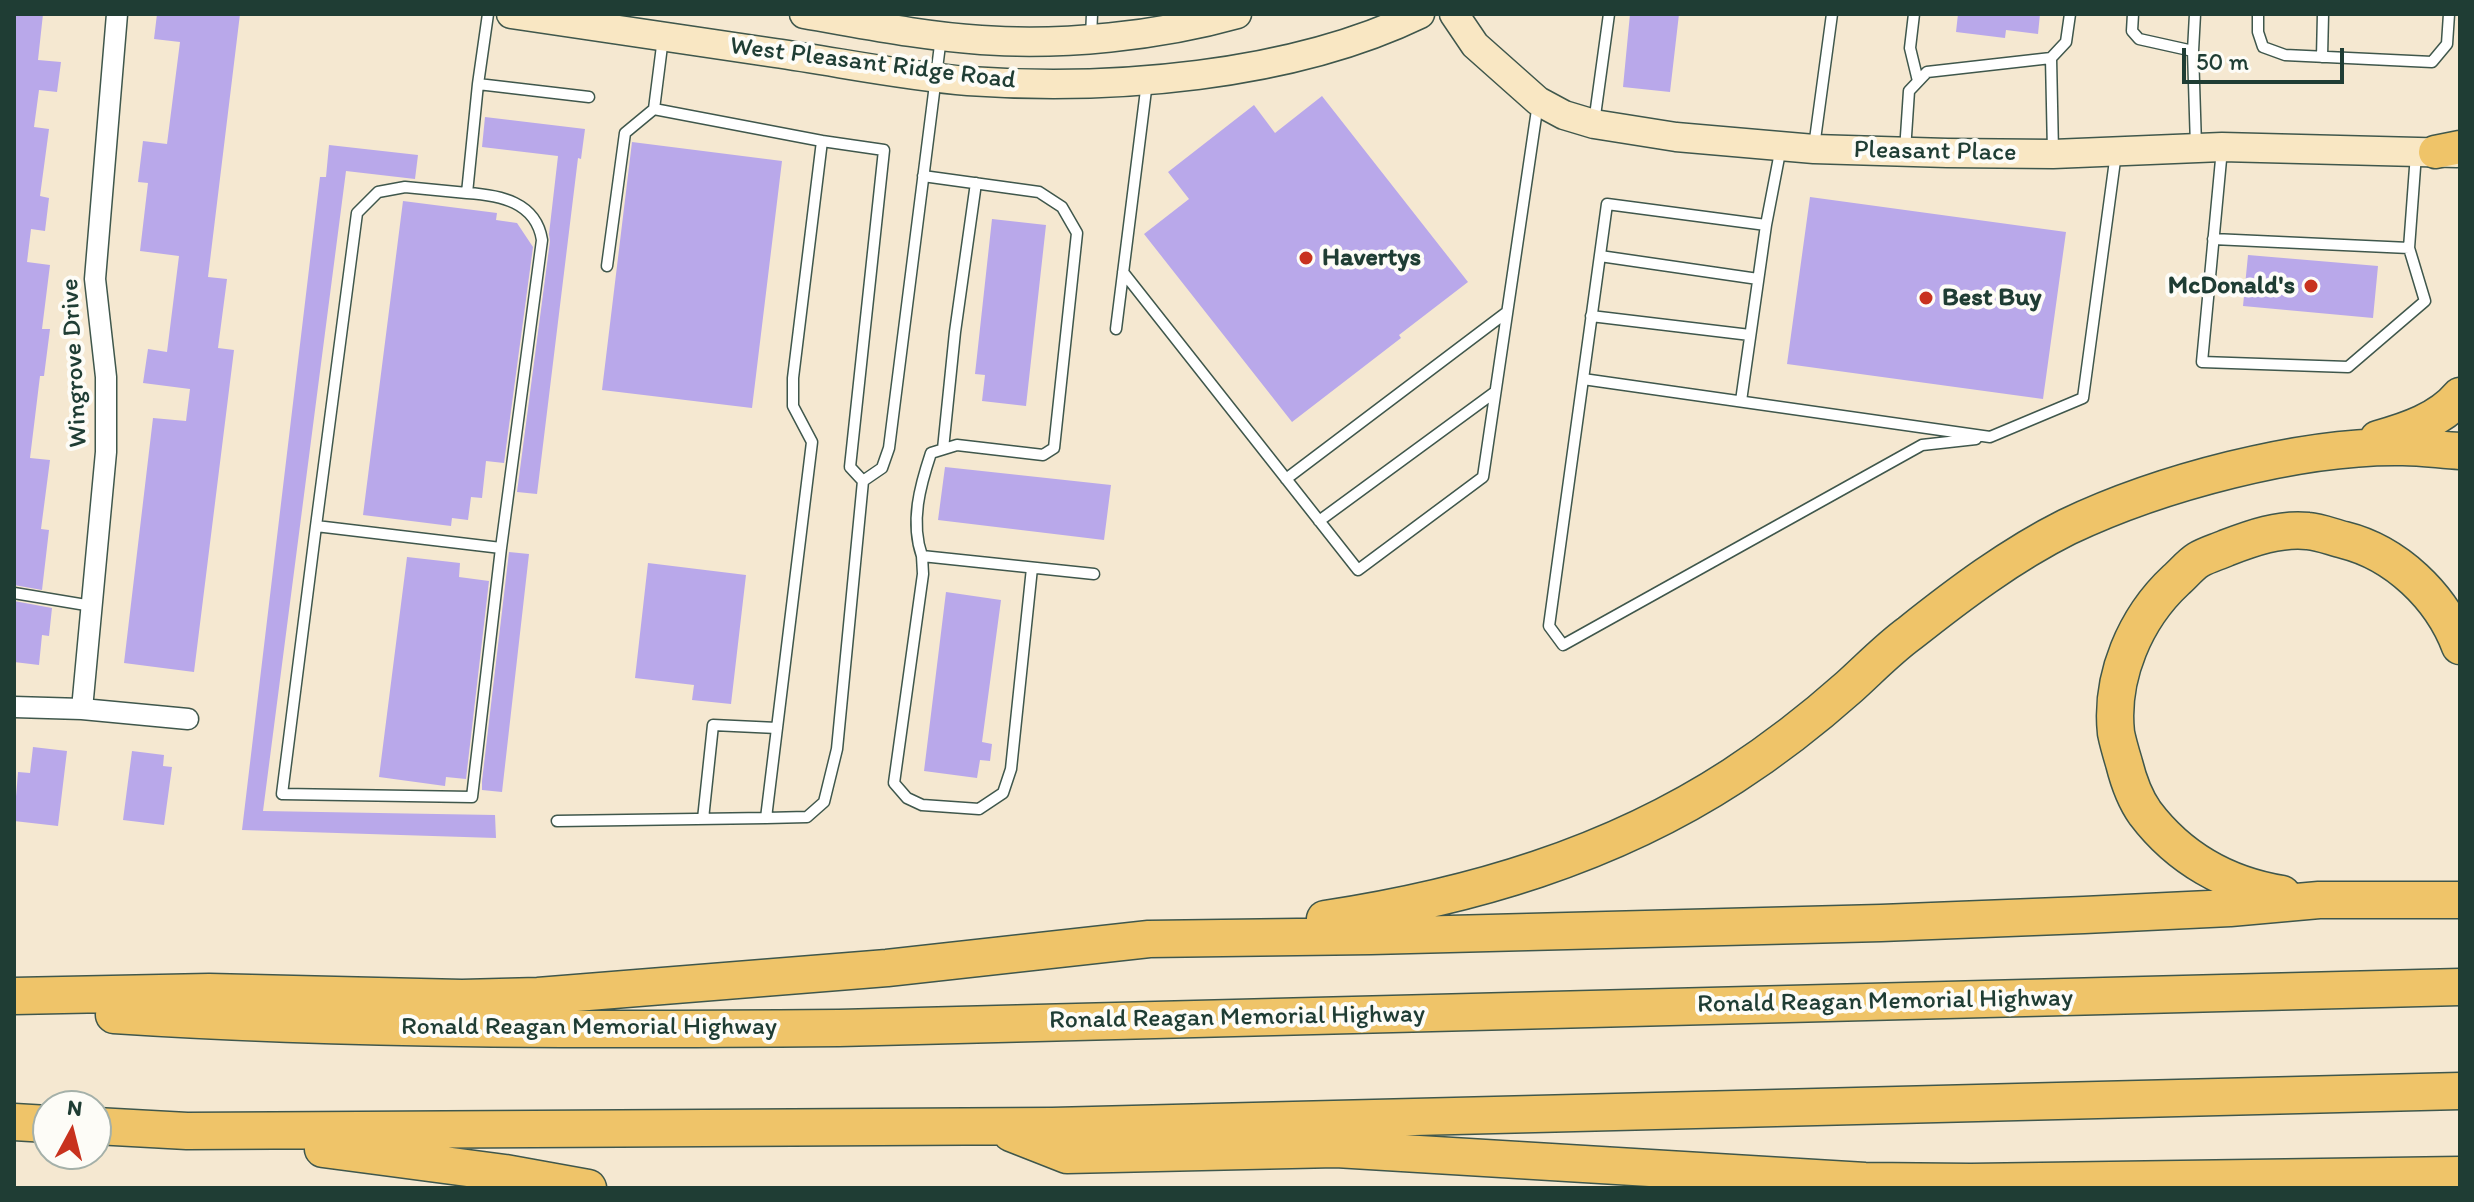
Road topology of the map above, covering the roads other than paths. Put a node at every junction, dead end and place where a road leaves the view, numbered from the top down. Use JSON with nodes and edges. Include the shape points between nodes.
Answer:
{"nodes":[{"id":1,"x":117,"y":14,"type":"edge"},
{"id":2,"x":488,"y":14,"type":"edge"},
{"id":3,"x":511,"y":14,"type":"edge"},
{"id":4,"x":804,"y":14,"type":"edge"},
{"id":5,"x":1237,"y":14,"type":"edge"},
{"id":6,"x":1420,"y":14,"type":"edge"},
{"id":7,"x":1454,"y":14,"type":"edge"},
{"id":8,"x":1609,"y":14,"type":"edge"},
{"id":9,"x":1832,"y":14,"type":"edge"},
{"id":10,"x":1914,"y":14,"type":"edge"},
{"id":11,"x":2070,"y":14,"type":"edge"},
{"id":12,"x":2133,"y":14,"type":"edge"},
{"id":13,"x":2195,"y":14,"type":"edge"},
{"id":14,"x":2258,"y":14,"type":"edge"},
{"id":15,"x":2323,"y":14,"type":"edge"},
{"id":16,"x":2449,"y":14,"type":"edge"},
{"id":17,"x":1091,"y":26,"type":"edge"},
{"id":18,"x":941,"y":35,"type":"junction"},
{"id":19,"x":663,"y":36,"type":"junction"},
{"id":20,"x":2193,"y":51,"type":"junction"},
{"id":21,"x":2322,"y":57,"type":"junction"},
{"id":22,"x":2051,"y":58,"type":"junction"},
{"id":23,"x":936,"y":77,"type":"junction"},
{"id":24,"x":1147,"y":80,"type":"junction"},
{"id":25,"x":1918,"y":81,"type":"junction"},
{"id":26,"x":478,"y":84,"type":"junction"},
{"id":27,"x":589,"y":97,"type":"dead end"},
{"id":28,"x":1538,"y":101,"type":"junction"},
{"id":29,"x":654,"y":109,"type":"junction"},
{"id":30,"x":1594,"y":124,"type":"junction"},
{"id":31,"x":822,"y":141,"type":"junction"},
{"id":32,"x":1782,"y":145,"type":"junction"},
{"id":33,"x":2209,"y":148,"type":"junction"},
{"id":34,"x":1814,"y":149,"type":"junction"},
{"id":35,"x":2443,"y":151,"type":"edge"},
{"id":36,"x":1905,"y":152,"type":"junction"},
{"id":37,"x":2116,"y":152,"type":"junction"},
{"id":38,"x":2053,"y":154,"type":"junction"},
{"id":39,"x":923,"y":176,"type":"junction"},
{"id":40,"x":976,"y":183,"type":"junction"},
{"id":41,"x":467,"y":193,"type":"junction"},
{"id":42,"x":1766,"y":225,"type":"junction"},
{"id":43,"x":2213,"y":239,"type":"junction"},
{"id":44,"x":2409,"y":248,"type":"junction"},
{"id":45,"x":1600,"y":256,"type":"junction"},
{"id":46,"x":607,"y":266,"type":"dead end"},
{"id":47,"x":1123,"y":272,"type":"junction"},
{"id":48,"x":1758,"y":279,"type":"junction"},
{"id":49,"x":1507,"y":312,"type":"junction"},
{"id":50,"x":1591,"y":316,"type":"junction"},
{"id":51,"x":1116,"y":329,"type":"dead end"},
{"id":52,"x":1750,"y":335,"type":"junction"},
{"id":53,"x":1583,"y":379,"type":"junction"},
{"id":54,"x":1495,"y":392,"type":"junction"},
{"id":55,"x":2460,"y":396,"type":"edge"},
{"id":56,"x":1741,"y":401,"type":"junction"},
{"id":57,"x":1990,"y":437,"type":"junction"},
{"id":58,"x":943,"y":449,"type":"junction"},
{"id":59,"x":2460,"y":451,"type":"edge"},
{"id":60,"x":2320,"y":453,"type":"junction"},
{"id":61,"x":1286,"y":479,"type":"junction"},
{"id":62,"x":863,"y":481,"type":"junction"},
{"id":63,"x":1319,"y":521,"type":"junction"},
{"id":64,"x":316,"y":526,"type":"junction"},
{"id":65,"x":501,"y":548,"type":"junction"},
{"id":66,"x":922,"y":556,"type":"junction"},
{"id":67,"x":1032,"y":568,"type":"junction"},
{"id":68,"x":1094,"y":574,"type":"dead end"},
{"id":69,"x":14,"y":593,"type":"edge"},
{"id":70,"x":92,"y":606,"type":"junction"},
{"id":71,"x":2460,"y":646,"type":"edge"},
{"id":72,"x":14,"y":707,"type":"edge"},
{"id":73,"x":82,"y":709,"type":"junction"},
{"id":74,"x":188,"y":719,"type":"dead end"},
{"id":75,"x":777,"y":728,"type":"junction"},
{"id":76,"x":766,"y":818,"type":"junction"},
{"id":77,"x":703,"y":819,"type":"junction"},
{"id":78,"x":557,"y":821,"type":"dead end"},
{"id":79,"x":2319,"y":900,"type":"junction"},
{"id":80,"x":2460,"y":900,"type":"edge"},
{"id":81,"x":1149,"y":939,"type":"junction"},
{"id":82,"x":2460,"y":987,"type":"edge"},
{"id":83,"x":14,"y":996,"type":"edge"},
{"id":84,"x":14,"y":1009,"type":"edge"},
{"id":85,"x":2460,"y":1091,"type":"edge"},
{"id":86,"x":993,"y":1126,"type":"junction"},
{"id":87,"x":112,"y":1127,"type":"edge"},
{"id":88,"x":187,"y":1131,"type":"junction"},
{"id":89,"x":2396,"y":1175,"type":"junction"},
{"id":90,"x":2460,"y":1175,"type":"edge"},
{"id":91,"x":588,"y":1188,"type":"edge"},
{"id":92,"x":2289,"y":1188,"type":"edge"}],
"edges":[{"from":1,"to":70,"type":"street","name":"Wingrove Drive","via":[[95,279],[106,377],[106,452]]},
{"from":2,"to":26,"type":"lane"},
{"from":3,"to":19,"type":"street","name":"West Pleasant Ridge Road"},
{"from":4,"to":18,"type":"street","name":"West Pleasant Ridge Road"},
{"from":5,"to":17,"type":"street","name":"West Pleasant Ridge Road","via":[[1203,24]]},
{"from":6,"to":24,"type":"street","name":"West Pleasant Ridge Road","via":[[1328,49],[1235,69]]},
{"from":7,"to":28,"type":"street","name":"Pleasant Place","via":[[1475,45]]},
{"from":8,"to":30,"type":"lane"},
{"from":9,"to":34,"type":"lane"},
{"from":10,"to":25,"type":"lane","via":[[1910,48]]},
{"from":11,"to":22,"type":"lane","via":[[2066,42]]},
{"from":12,"to":20,"type":"lane","via":[[2132,31],[2139,39]]},
{"from":13,"to":20,"type":"lane"},
{"from":14,"to":21,"type":"lane","via":[[2263,47],[2285,55]]},
{"from":15,"to":21,"type":"lane"},
{"from":16,"to":21,"type":"lane","via":[[2447,44],[2432,62]]},
{"from":17,"to":18,"type":"street","name":"West Pleasant Ridge Road","via":[[1049,42]]},
{"from":18,"to":23,"type":"lane"},
{"from":19,"to":23,"type":"street","name":"West Pleasant Ridge Road"},
{"from":19,"to":29,"type":"lane"},
{"from":20,"to":33,"type":"lane"},
{"from":22,"to":25,"type":"lane","via":[[1927,72]]},
{"from":22,"to":38,"type":"lane"},
{"from":23,"to":24,"type":"street","name":"West Pleasant Ridge Road","via":[[1056,84]]},
{"from":23,"to":39,"type":"lane"},
{"from":24,"to":47,"type":"lane"},
{"from":25,"to":36,"type":"lane","via":[[1909,91]]},
{"from":26,"to":27,"type":"lane"},
{"from":26,"to":41,"type":"lane"},
{"from":28,"to":30,"type":"street","name":"Pleasant Place"},
{"from":28,"to":49,"type":"lane"},
{"from":29,"to":31,"type":"lane"},
{"from":29,"to":46,"type":"lane","via":[[625,133]]},
{"from":30,"to":32,"type":"street","name":"Pleasant Place"},
{"from":31,"to":62,"type":"lane","via":[[884,150],[850,467]]},
{"from":31,"to":75,"type":"lane","via":[[793,378],[793,406],[812,442]]},
{"from":32,"to":34,"type":"street","name":"Pleasant Place"},
{"from":32,"to":42,"type":"lane"},
{"from":33,"to":35,"type":"street","name":"Pleasant Place"},
{"from":33,"to":37,"type":"street","name":"Pleasant Place"},
{"from":33,"to":43,"type":"lane"},
{"from":34,"to":36,"type":"street","name":"Pleasant Place"},
{"from":35,"to":44,"type":"lane"},
{"from":36,"to":38,"type":"street","name":"Pleasant Place"},
{"from":37,"to":38,"type":"street","name":"Pleasant Place"},
{"from":37,"to":57,"type":"lane","via":[[2083,398]]},
{"from":39,"to":40,"type":"lane"},
{"from":39,"to":62,"type":"lane","via":[[889,448],[882,468]]},
{"from":40,"to":58,"type":"lane"},
{"from":40,"to":58,"type":"lane","via":[[1039,192],[1062,207],[1077,233],[1054,448],[1043,455],[957,445]]},
{"from":41,"to":64,"type":"lane","via":[[405,187],[378,192],[357,213]]},
{"from":41,"to":65,"type":"lane","via":[[521,205],[535,217],[542,240]]},
{"from":42,"to":45,"type":"lane","via":[[1607,204]]},
{"from":42,"to":48,"type":"lane"},
{"from":43,"to":44,"type":"lane"},
{"from":43,"to":44,"type":"lane","via":[[2202,362],[2348,367],[2425,301]]},
{"from":45,"to":48,"type":"lane"},
{"from":45,"to":50,"type":"lane"},
{"from":47,"to":51,"type":"lane"},
{"from":47,"to":61,"type":"lane"},
{"from":48,"to":52,"type":"lane"},
{"from":49,"to":54,"type":"lane"},
{"from":49,"to":61,"type":"lane"},
{"from":50,"to":52,"type":"lane"},
{"from":50,"to":53,"type":"lane"},
{"from":52,"to":56,"type":"lane"},
{"from":53,"to":56,"type":"lane"},
{"from":53,"to":57,"type":"lane","via":[[1549,626],[1563,645],[1922,445]]},
{"from":54,"to":63,"type":"lane"},
{"from":54,"to":63,"type":"lane","via":[[1483,477],[1358,570]]},
{"from":55,"to":60,"type":"highway","via":[[2407,431]]},
{"from":56,"to":57,"type":"lane"},
{"from":58,"to":66,"type":"lane","via":[[931,453],[918,491],[917,543]]},
{"from":59,"to":60,"type":"highway","via":[[2401,447]]},
{"from":60,"to":81,"type":"highway","via":[[2256,464],[2128,501],[2065,528],[1995,569],[1733,776],[1617,839],[1502,883],[1422,903]]},
{"from":61,"to":63,"type":"lane"},
{"from":62,"to":76,"type":"lane","via":[[837,749],[824,802],[807,817]]},
{"from":64,"to":65,"type":"lane"},
{"from":64,"to":65,"type":"lane","via":[[282,794],[472,797]]},
{"from":66,"to":67,"type":"lane"},
{"from":66,"to":67,"type":"lane","via":[[894,783],[922,805],[979,809],[1003,793],[1011,769]]},
{"from":67,"to":68,"type":"lane"},
{"from":69,"to":70,"type":"lane"},
{"from":70,"to":73,"type":"street","name":"Wingrove Drive"},
{"from":71,"to":79,"type":"highway","via":[[2433,599],[2406,571],[2362,545],[2308,531],[2257,535],[2197,560],[2144,617],[2129,647],[2118,690],[2116,733],[2127,777],[2143,810],[2172,844],[2209,871],[2257,889]]},
{"from":72,"to":73,"type":"street"},
{"from":73,"to":74,"type":"street"},
{"from":75,"to":76,"type":"lane"},
{"from":75,"to":77,"type":"lane","via":[[713,725]]},
{"from":76,"to":77,"type":"lane"},
{"from":77,"to":78,"type":"lane"},
{"from":79,"to":80,"type":"highway"},
{"from":79,"to":81,"type":"highway","via":[[1972,920]]},
{"from":81,"to":83,"type":"highway","via":[[887,968],[538,996]]},
{"from":82,"to":84,"type":"highway","name":"Ronald Reagan Memorial Highway","via":[[839,1028],[243,1023]]},
{"from":85,"to":86,"type":"highway"},
{"from":86,"to":88,"type":"highway"},
{"from":86,"to":89,"type":"highway","via":[[1067,1155],[1336,1149],[1865,1181]]},
{"from":87,"to":88,"type":"highway"},
{"from":88,"to":91,"type":"highway"},
{"from":89,"to":90,"type":"highway"},
{"from":89,"to":92,"type":"highway"}]}
